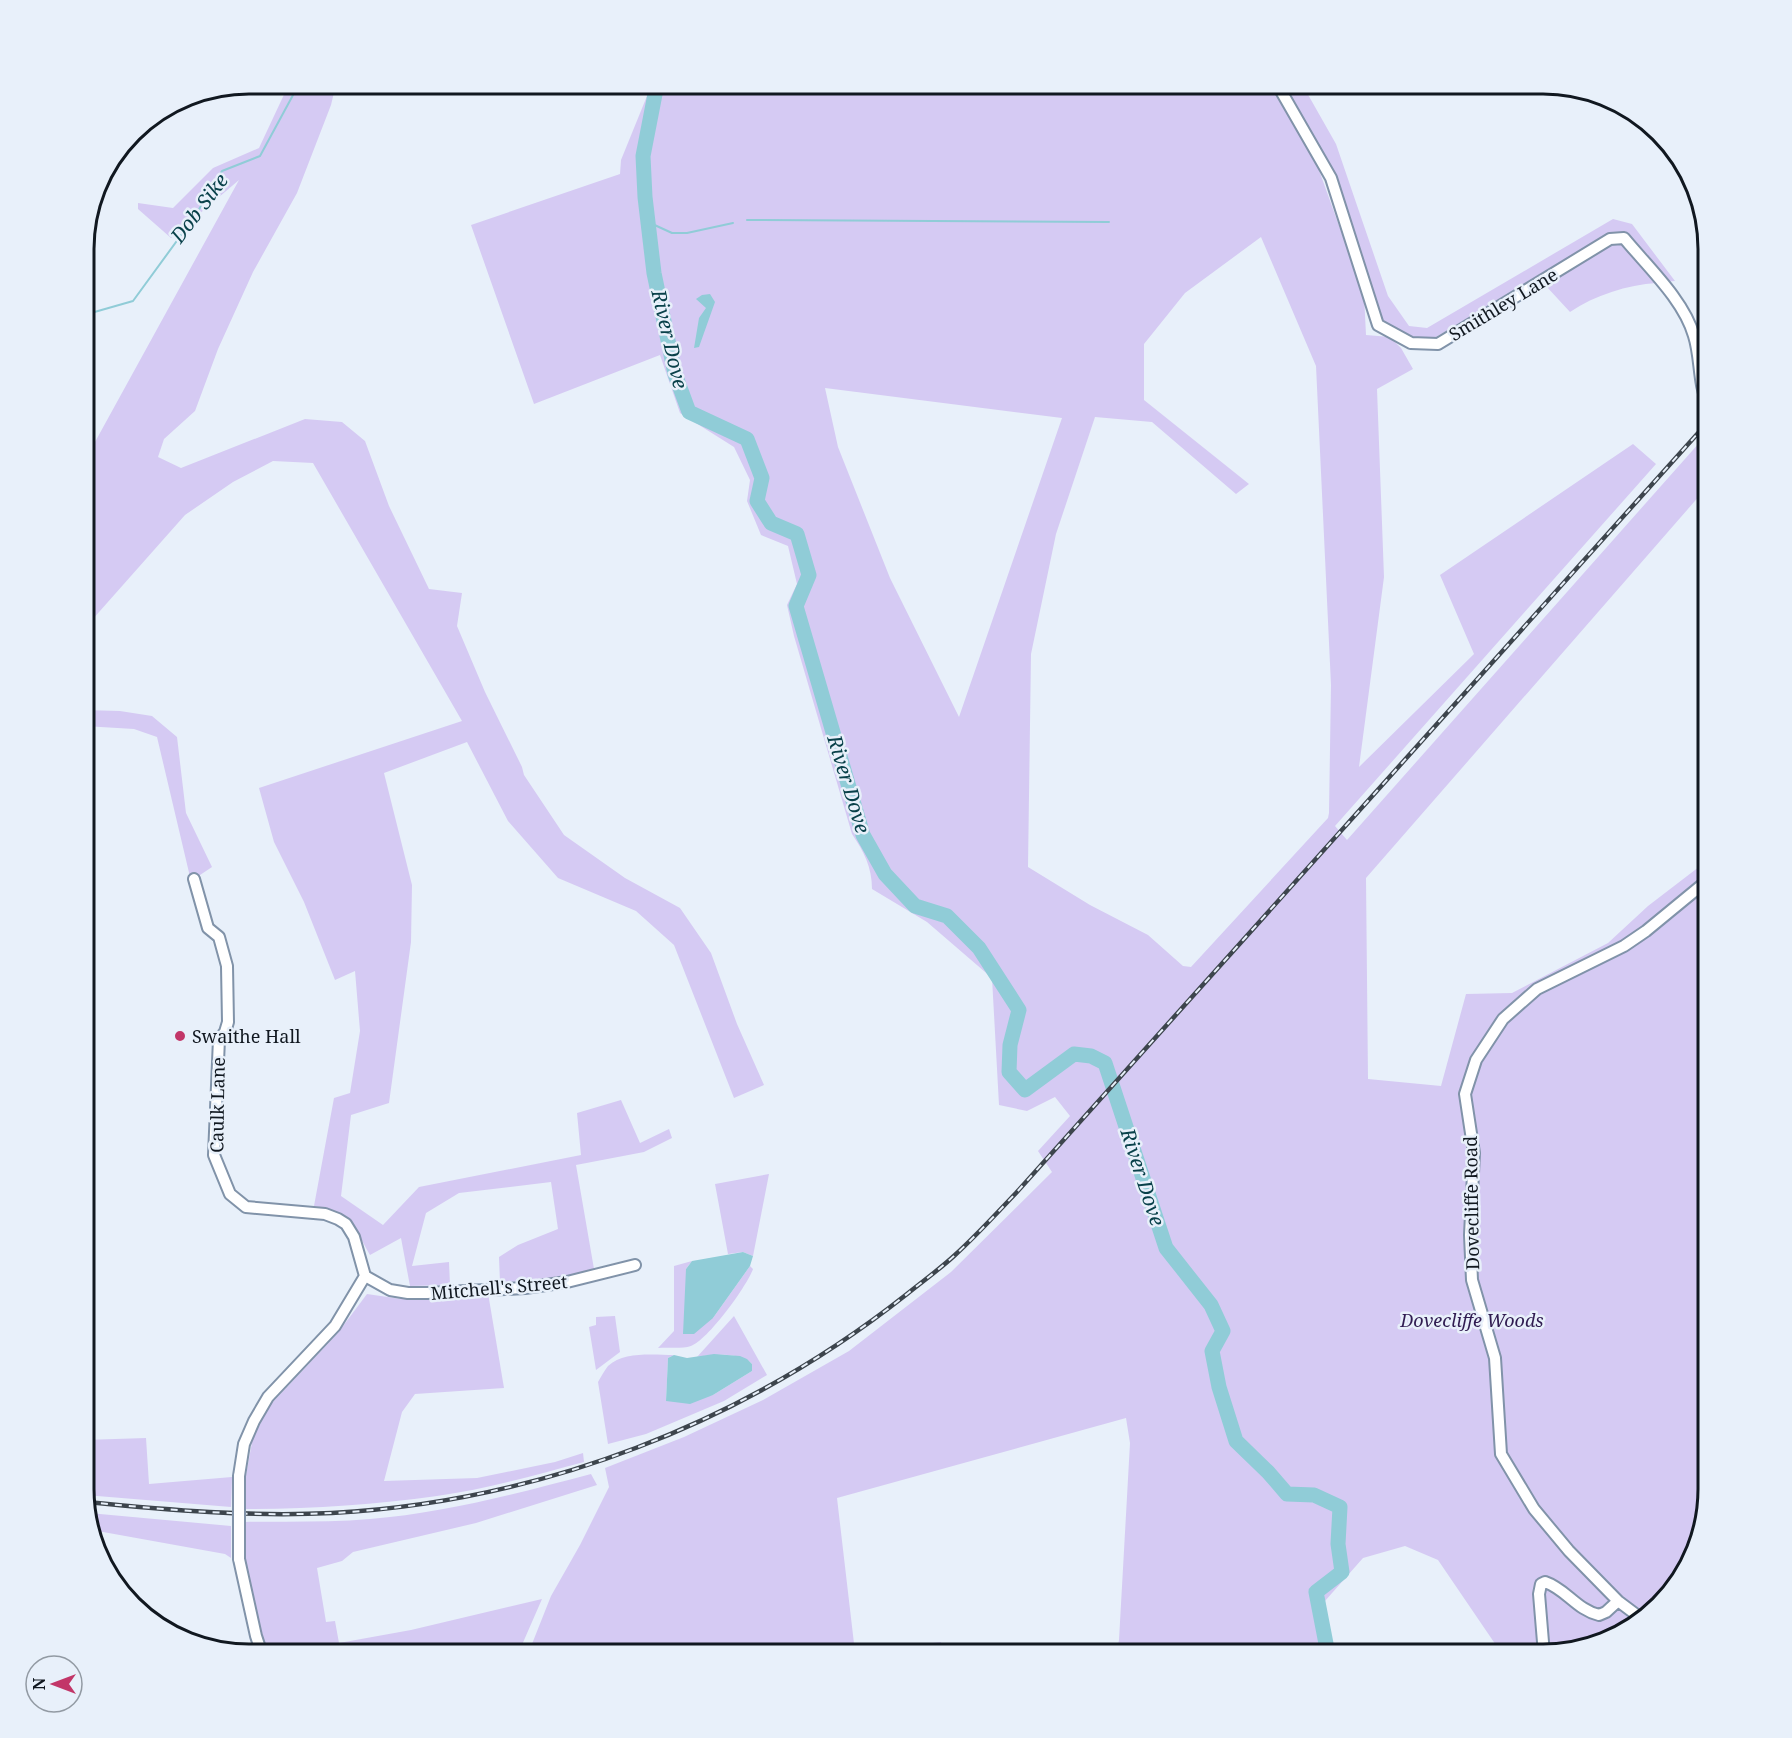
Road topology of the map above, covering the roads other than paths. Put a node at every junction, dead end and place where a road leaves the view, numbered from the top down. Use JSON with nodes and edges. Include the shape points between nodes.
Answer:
{"nodes":[{"id":1,"x":1283,"y":95,"type":"edge"},
{"id":2,"x":1698,"y":356,"type":"edge"},
{"id":3,"x":194,"y":879,"type":"dead end"},
{"id":4,"x":1698,"y":888,"type":"edge"},
{"id":5,"x":635,"y":1265,"type":"dead end"},
{"id":6,"x":365,"y":1276,"type":"junction"},
{"id":7,"x":1618,"y":1600,"type":"junction"},
{"id":8,"x":1634,"y":1613,"type":"edge"},
{"id":9,"x":259,"y":1644,"type":"edge"},
{"id":10,"x":1543,"y":1644,"type":"edge"}],
"edges":[{"from":1,"to":2,"type":"street","name":"Smithley Lane","via":[[1331,178],[1378,325],[1411,343],[1438,344],[1610,239],[1624,238],[1682,309],[1695,336]]},
{"from":3,"to":6,"type":"street","name":"Caulk Lane","via":[[208,928],[219,937],[227,966],[229,1013],[225,1032],[219,1039],[214,1134],[214,1155],[221,1174],[230,1194],[246,1207],[325,1214],[343,1222],[359,1247]]},
{"from":4,"to":7,"type":"street","name":"Dovecliffe Road","via":[[1624,946],[1528,996],[1503,1019],[1476,1060],[1465,1094],[1474,1153],[1472,1280],[1496,1358],[1501,1454],[1534,1509]]},
{"from":5,"to":6,"type":"street","name":"Mitchell's Street","via":[[525,1288],[427,1293],[390,1290]]},
{"from":6,"to":9,"type":"street","bridge":true,"via":[[335,1326],[268,1397],[244,1444],[239,1476],[239,1559]]},
{"from":7,"to":8,"type":"street","name":"Dovecliffe Road"},
{"from":7,"to":10,"type":"street","via":[[1599,1615],[1580,1607],[1560,1588],[1541,1584]]}]}
